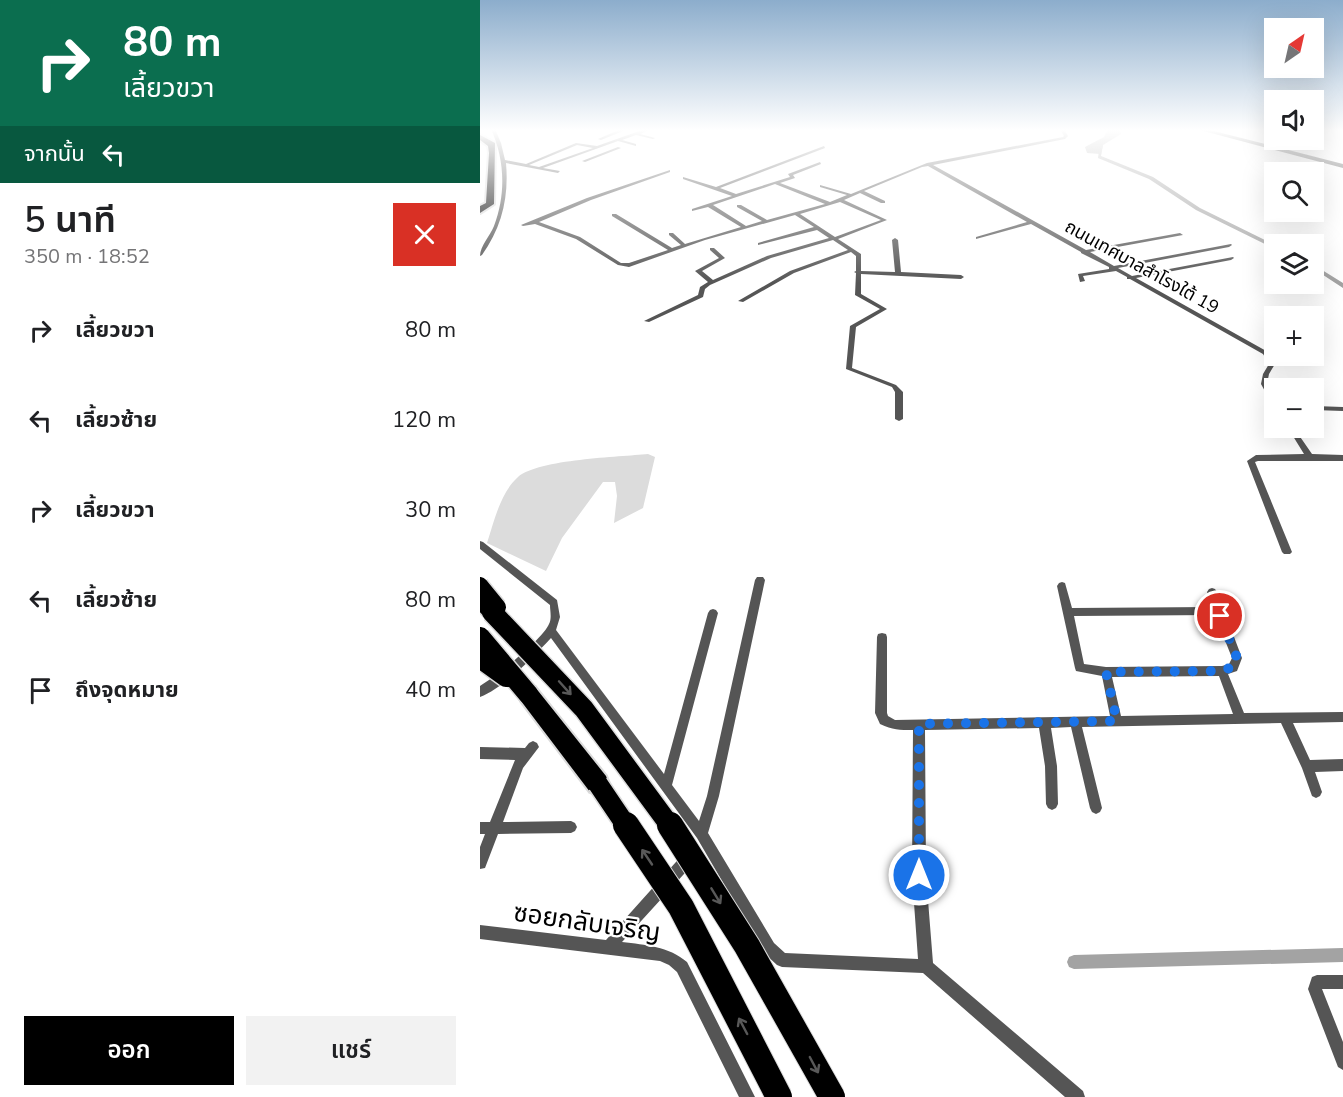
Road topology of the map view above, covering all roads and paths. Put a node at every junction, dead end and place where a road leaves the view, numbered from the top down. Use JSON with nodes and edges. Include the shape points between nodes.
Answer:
{"nodes":[{"id":1,"x":488,"y":180,"type":"edge"},
{"id":2,"x":505,"y":180,"type":"edge"},
{"id":3,"x":642,"y":180,"type":"edge"},
{"id":4,"x":692,"y":180,"type":"edge"},
{"id":5,"x":737,"y":180,"type":"edge"},
{"id":6,"x":784,"y":180,"type":"edge"},
{"id":7,"x":887,"y":180,"type":"edge"},
{"id":8,"x":953,"y":180,"type":"edge"},
{"id":9,"x":776,"y":183,"type":"junction"},
{"id":10,"x":822,"y":186,"type":"dead end"},
{"id":11,"x":716,"y":188,"type":"junction"},
{"id":12,"x":860,"y":191,"type":"junction"},
{"id":13,"x":850,"y":195,"type":"junction"},
{"id":14,"x":736,"y":196,"type":"junction"},
{"id":15,"x":840,"y":200,"type":"junction"},
{"id":16,"x":883,"y":202,"type":"dead end"},
{"id":17,"x":830,"y":204,"type":"junction"},
{"id":18,"x":708,"y":205,"type":"junction"},
{"id":19,"x":739,"y":206,"type":"dead end"},
{"id":20,"x":694,"y":210,"type":"dead end"},
{"id":21,"x":480,"y":211,"type":"edge"},
{"id":22,"x":797,"y":214,"type":"junction"},
{"id":23,"x":614,"y":215,"type":"dead end"},
{"id":24,"x":480,"y":220,"type":"edge"},
{"id":25,"x":536,"y":222,"type":"junction"},
{"id":26,"x":767,"y":222,"type":"junction"},
{"id":27,"x":1031,"y":222,"type":"junction"},
{"id":28,"x":523,"y":225,"type":"dead end"},
{"id":29,"x":746,"y":228,"type":"junction"},
{"id":30,"x":817,"y":228,"type":"junction"},
{"id":31,"x":1170,"y":231,"type":"dead end"},
{"id":32,"x":671,"y":234,"type":"dead end"},
{"id":33,"x":1180,"y":235,"type":"dead end"},
{"id":34,"x":978,"y":238,"type":"dead end"},
{"id":35,"x":833,"y":239,"type":"junction"},
{"id":36,"x":895,"y":240,"type":"dead end"},
{"id":37,"x":760,"y":244,"type":"dead end"},
{"id":38,"x":1229,"y":245,"type":"dead end"},
{"id":39,"x":685,"y":246,"type":"junction"},
{"id":40,"x":1075,"y":248,"type":"junction"},
{"id":41,"x":712,"y":249,"type":"dead end"},
{"id":42,"x":672,"y":250,"type":"junction"},
{"id":43,"x":852,"y":250,"type":"junction"},
{"id":44,"x":1083,"y":252,"type":"junction"},
{"id":45,"x":480,"y":254,"type":"edge"},
{"id":46,"x":1231,"y":258,"type":"dead end"},
{"id":47,"x":1113,"y":269,"type":"junction"},
{"id":48,"x":857,"y":272,"type":"junction"},
{"id":49,"x":898,"y":274,"type":"junction"},
{"id":50,"x":961,"y":277,"type":"dead end"},
{"id":51,"x":1130,"y":278,"type":"junction"},
{"id":52,"x":1082,"y":281,"type":"dead end"},
{"id":53,"x":712,"y":282,"type":"junction"},
{"id":54,"x":741,"y":301,"type":"dead end"},
{"id":55,"x":647,"y":321,"type":"dead end"},
{"id":56,"x":1265,"y":378,"type":"edge"},
{"id":57,"x":1324,"y":408,"type":"edge"},
{"id":58,"x":1343,"y":409,"type":"edge"},
{"id":59,"x":899,"y":419,"type":"dead end"},
{"id":60,"x":1298,"y":438,"type":"edge"},
{"id":61,"x":1310,"y":457,"type":"junction"},
{"id":62,"x":1343,"y":458,"type":"edge"},
{"id":63,"x":480,"y":544,"type":"edge"},
{"id":64,"x":1287,"y":552,"type":"dead end"},
{"id":65,"x":760,"y":580,"type":"dead end"},
{"id":66,"x":480,"y":585,"type":"edge"},
{"id":67,"x":1062,"y":586,"type":"dead end"},
{"id":68,"x":1212,"y":592,"type":"dead end"},
{"id":69,"x":480,"y":601,"type":"edge"},
{"id":70,"x":1218,"y":611,"type":"junction"},
{"id":71,"x":1068,"y":612,"type":"junction"},
{"id":72,"x":713,"y":613,"type":"dead end"},
{"id":73,"x":551,"y":631,"type":"junction"},
{"id":74,"x":882,"y":637,"type":"dead end"},
{"id":75,"x":480,"y":638,"type":"edge"},
{"id":76,"x":538,"y":657,"type":"junction"},
{"id":77,"x":480,"y":658,"type":"edge"},
{"id":78,"x":1222,"y":671,"type":"junction"},
{"id":79,"x":1106,"y":672,"type":"junction"},
{"id":80,"x":480,"y":692,"type":"edge"},
{"id":81,"x":528,"y":694,"type":"junction"},
{"id":82,"x":1284,"y":717,"type":"junction"},
{"id":83,"x":1240,"y":718,"type":"junction"},
{"id":84,"x":1343,"y":718,"type":"edge"},
{"id":85,"x":1117,"y":721,"type":"junction"},
{"id":86,"x":1044,"y":722,"type":"junction"},
{"id":87,"x":1075,"y":722,"type":"junction"},
{"id":88,"x":919,"y":724,"type":"junction"},
{"id":89,"x":480,"y":753,"type":"edge"},
{"id":90,"x":1343,"y":765,"type":"edge"},
{"id":91,"x":1307,"y":766,"type":"junction"},
{"id":92,"x":667,"y":784,"type":"junction"},
{"id":93,"x":1316,"y":792,"type":"dead end"},
{"id":94,"x":1052,"y":804,"type":"dead end"},
{"id":95,"x":1096,"y":808,"type":"dead end"},
{"id":96,"x":571,"y":827,"type":"dead end"},
{"id":97,"x":480,"y":828,"type":"edge"},
{"id":98,"x":495,"y":828,"type":"junction"},
{"id":99,"x":703,"y":836,"type":"junction"},
{"id":100,"x":480,"y":863,"type":"edge"},
{"id":101,"x":480,"y":932,"type":"edge"},
{"id":102,"x":609,"y":947,"type":"junction"},
{"id":103,"x":926,"y":966,"type":"junction"},
{"id":104,"x":1343,"y":981,"type":"edge"},
{"id":105,"x":1343,"y":1062,"type":"edge"},
{"id":106,"x":747,"y":1097,"type":"edge"},
{"id":107,"x":779,"y":1097,"type":"edge"},
{"id":108,"x":832,"y":1097,"type":"edge"},
{"id":109,"x":1077,"y":1097,"type":"edge"}],
"edges":[{"from":1,"to":21,"type":"highway","via":[[490,204]]},
{"from":2,"to":45,"type":"street","via":[[495,234]]},
{"from":3,"to":25,"type":"street"},
{"from":4,"to":11,"type":"street"},
{"from":5,"to":11,"type":"street"},
{"from":6,"to":9,"type":"street"},
{"from":7,"to":12,"type":"street"},
{"from":8,"to":27,"type":"street","name":"ถนนเทศบาลสำโรงใต้ 19"},
{"from":9,"to":14,"type":"street"},
{"from":9,"to":17,"type":"street"},
{"from":10,"to":13,"type":"street"},
{"from":11,"to":14,"type":"street"},
{"from":12,"to":13,"type":"street"},
{"from":12,"to":16,"type":"street"},
{"from":13,"to":15,"type":"street"},
{"from":14,"to":18,"type":"street"},
{"from":15,"to":17,"type":"street"},
{"from":15,"to":35,"type":"street","via":[[885,220]]},
{"from":17,"to":22,"type":"street"},
{"from":18,"to":20,"type":"street"},
{"from":18,"to":29,"type":"street"},
{"from":19,"to":26,"type":"street"},
{"from":21,"to":24,"type":"highway"},
{"from":22,"to":26,"type":"street"},
{"from":22,"to":30,"type":"street"},
{"from":23,"to":42,"type":"street"},
{"from":25,"to":28,"type":"street"},
{"from":25,"to":42,"type":"street","via":[[578,238],[626,266]]},
{"from":26,"to":29,"type":"street"},
{"from":27,"to":34,"type":"street"},
{"from":27,"to":40,"type":"street","name":"ถนนเทศบาลสำโรงใต้ 19"},
{"from":29,"to":39,"type":"street"},
{"from":30,"to":35,"type":"street"},
{"from":30,"to":37,"type":"street"},
{"from":31,"to":40,"type":"street"},
{"from":32,"to":39,"type":"street"},
{"from":33,"to":44,"type":"street"},
{"from":35,"to":43,"type":"street"},
{"from":35,"to":53,"type":"street","via":[[768,257]]},
{"from":36,"to":49,"type":"street"},
{"from":38,"to":47,"type":"street"},
{"from":39,"to":42,"type":"street"},
{"from":40,"to":44,"type":"street","name":"ถนนเทศบาลสำโรงใต้ 19"},
{"from":41,"to":53,"type":"street","via":[[722,258],[698,271]]},
{"from":43,"to":48,"type":"street","via":[[859,255]]},
{"from":43,"to":54,"type":"street","via":[[792,272]]},
{"from":44,"to":47,"type":"street","name":"ถนนเทศบาลสำโรงใต้ 19"},
{"from":46,"to":51,"type":"street"},
{"from":47,"to":51,"type":"street","name":"ถนนเทศบาลสำโรงใต้ 19"},
{"from":47,"to":52,"type":"street","via":[[1080,275]]},
{"from":48,"to":49,"type":"street"},
{"from":48,"to":59,"type":"street","via":[[858,295],[884,309],[853,326],[849,369],[894,386],[899,392]]},
{"from":49,"to":50,"type":"street"},
{"from":51,"to":56,"type":"street","name":"ถนนเทศบาลสำโรงใต้ 19","via":[[1266,353],[1272,364]]},
{"from":53,"to":55,"type":"street","via":[[702,288],[701,296]]},
{"from":57,"to":58,"type":"street"},
{"from":60,"to":61,"type":"street"},
{"from":61,"to":62,"type":"street"},
{"from":61,"to":64,"type":"street","via":[[1251,461]]},
{"from":63,"to":73,"type":"street","via":[[554,603],[556,620]]},
{"from":65,"to":99,"type":"street"},
{"from":66,"to":76,"type":"highway","bridge":true},
{"from":67,"to":71,"type":"street"},
{"from":68,"to":70,"type":"street"},
{"from":69,"to":76,"type":"highway","bridge":true},
{"from":70,"to":71,"type":"street"},
{"from":70,"to":78,"type":"street","via":[[1237,658],[1233,668]]},
{"from":71,"to":79,"type":"street","via":[[1080,668]]},
{"from":72,"to":92,"type":"street"},
{"from":73,"to":80,"type":"street","via":[[493,685]]},
{"from":73,"to":92,"type":"street"},
{"from":74,"to":88,"type":"street","via":[[881,713],[884,720],[895,725]]},
{"from":75,"to":81,"type":"highway","bridge":true},
{"from":76,"to":108,"type":"highway","one_way":true,"bridge":true,"via":[[646,790],[784,1009]]},
{"from":77,"to":81,"type":"highway","bridge":true},
{"from":78,"to":79,"type":"street"},
{"from":78,"to":83,"type":"street"},
{"from":79,"to":85,"type":"street"},
{"from":107,"to":81,"type":"highway","one_way":true,"bridge":true,"via":[[681,907],[577,755]]},
{"from":82,"to":83,"type":"street"},
{"from":82,"to":84,"type":"street"},
{"from":82,"to":91,"type":"street"},
{"from":83,"to":85,"type":"street"},
{"from":85,"to":87,"type":"street"},
{"from":86,"to":87,"type":"street"},
{"from":86,"to":88,"type":"street"},
{"from":86,"to":94,"type":"street"},
{"from":87,"to":95,"type":"street"},
{"from":88,"to":103,"type":"street","via":[[919,887]]},
{"from":89,"to":98,"type":"street","via":[[529,750]]},
{"from":90,"to":91,"type":"street"},
{"from":91,"to":93,"type":"street"},
{"from":92,"to":99,"type":"street"},
{"from":96,"to":98,"type":"street"},
{"from":97,"to":98,"type":"street"},
{"from":98,"to":100,"type":"street"},
{"from":99,"to":102,"type":"street"},
{"from":99,"to":103,"type":"street","via":[[769,948],[782,960]]},
{"from":101,"to":102,"type":"street","name":"ซอยกลับเจริญ"},
{"from":102,"to":106,"type":"street","name":"ซอยกลับเจริญ","via":[[660,954],[682,967]]},
{"from":103,"to":109,"type":"street"},
{"from":104,"to":105,"type":"street","via":[[1317,982],[1315,989]]}]}
